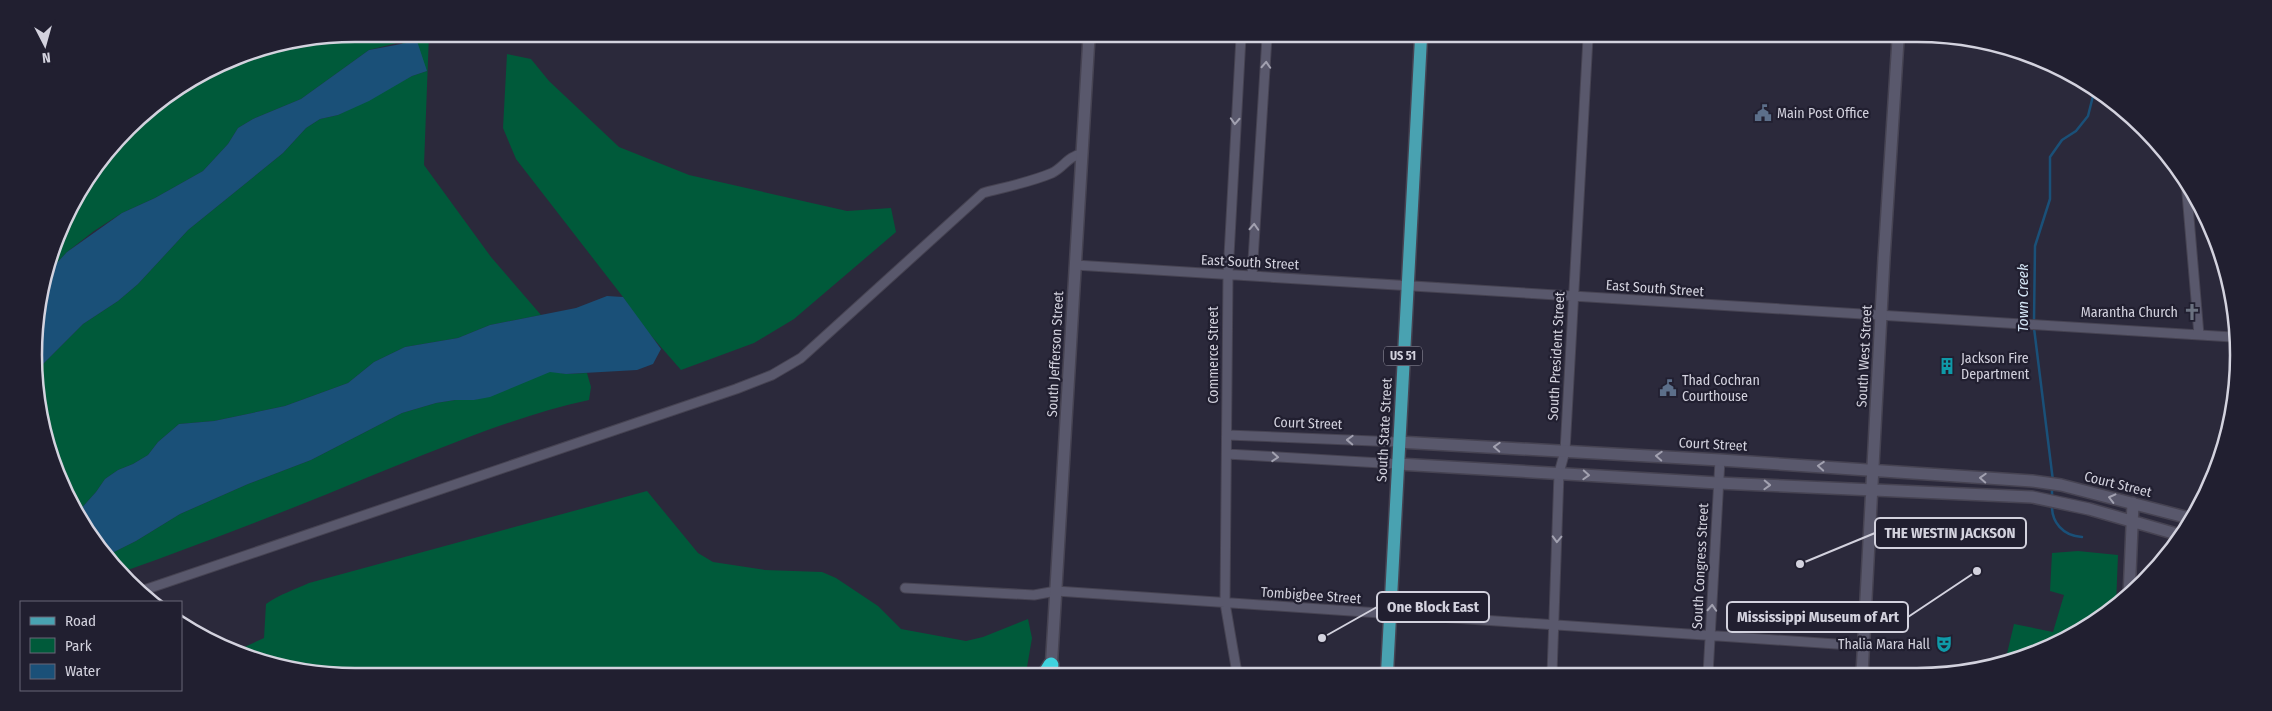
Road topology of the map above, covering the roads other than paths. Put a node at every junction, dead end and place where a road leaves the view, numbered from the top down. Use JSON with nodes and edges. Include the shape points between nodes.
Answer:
{"nodes":[{"id":1,"x":1089,"y":42,"type":"edge"},
{"id":2,"x":1241,"y":42,"type":"edge"},
{"id":3,"x":1267,"y":42,"type":"edge"},
{"id":4,"x":1421,"y":42,"type":"edge"},
{"id":5,"x":1588,"y":42,"type":"edge"},
{"id":6,"x":1898,"y":42,"type":"edge"},
{"id":7,"x":1082,"y":154,"type":"junction"},
{"id":8,"x":2187,"y":198,"type":"edge"},
{"id":9,"x":1075,"y":265,"type":"junction"},
{"id":10,"x":1228,"y":274,"type":"junction"},
{"id":11,"x":1252,"y":276,"type":"junction"},
{"id":12,"x":1406,"y":286,"type":"junction"},
{"id":13,"x":1573,"y":297,"type":"junction"},
{"id":14,"x":1882,"y":316,"type":"junction"},
{"id":15,"x":2199,"y":335,"type":"junction"},
{"id":16,"x":2229,"y":337,"type":"edge"},
{"id":17,"x":1227,"y":435,"type":"junction"},
{"id":18,"x":1398,"y":442,"type":"junction"},
{"id":19,"x":1565,"y":451,"type":"junction"},
{"id":20,"x":1227,"y":454,"type":"junction"},
{"id":21,"x":1720,"y":460,"type":"junction"},
{"id":22,"x":1398,"y":464,"type":"junction"},
{"id":23,"x":1874,"y":469,"type":"junction"},
{"id":24,"x":1559,"y":473,"type":"junction"},
{"id":25,"x":1718,"y":483,"type":"junction"},
{"id":26,"x":1873,"y":489,"type":"junction"},
{"id":27,"x":2133,"y":503,"type":"junction"},
{"id":28,"x":2185,"y":517,"type":"edge"},
{"id":29,"x":2133,"y":521,"type":"junction"},
{"id":30,"x":2174,"y":533,"type":"edge"},
{"id":31,"x":2130,"y":585,"type":"edge"},
{"id":32,"x":905,"y":588,"type":"dead end"},
{"id":33,"x":147,"y":589,"type":"edge"},
{"id":34,"x":1056,"y":591,"type":"junction"},
{"id":35,"x":1226,"y":603,"type":"junction"},
{"id":36,"x":1390,"y":615,"type":"junction"},
{"id":37,"x":1555,"y":626,"type":"junction"},
{"id":38,"x":1711,"y":636,"type":"junction"},
{"id":39,"x":1865,"y":646,"type":"junction"},
{"id":40,"x":1049,"y":668,"type":"edge"},
{"id":41,"x":1236,"y":668,"type":"edge"},
{"id":42,"x":1387,"y":668,"type":"edge"},
{"id":43,"x":1552,"y":668,"type":"edge"},
{"id":44,"x":1708,"y":668,"type":"edge"},
{"id":45,"x":1863,"y":668,"type":"edge"}],
"edges":[{"from":1,"to":7,"type":"street","name":"South Jefferson Street"},
{"from":2,"to":10,"type":"street","name":"Commerce Street","one_way":true},
{"from":11,"to":3,"type":"street","one_way":true},
{"from":4,"to":12,"type":"main road","name":"South State Street","number":"US 51"},
{"from":5,"to":13,"type":"street","name":"South President Street"},
{"from":6,"to":14,"type":"street","name":"South West Street"},
{"from":7,"to":9,"type":"street","name":"South Jefferson Street"},
{"from":7,"to":33,"type":"street","via":[[1070,158],[1054,172],[983,193],[801,358],[772,375]]},
{"from":8,"to":15,"type":"street"},
{"from":9,"to":10,"type":"street","name":"East South Street"},
{"from":9,"to":34,"type":"street","name":"South Jefferson Street"},
{"from":10,"to":11,"type":"street","name":"East South Street"},
{"from":10,"to":17,"type":"street","name":"Commerce Street"},
{"from":11,"to":12,"type":"street","name":"East South Street"},
{"from":12,"to":13,"type":"street","name":"East South Street"},
{"from":12,"to":18,"type":"main road","name":"South State Street","number":"US 51"},
{"from":13,"to":14,"type":"street","name":"East South Street"},
{"from":13,"to":19,"type":"street","name":"South President Street"},
{"from":14,"to":15,"type":"street","name":"East South Street"},
{"from":14,"to":23,"type":"street","name":"South West Street"},
{"from":15,"to":16,"type":"street","name":"East South Street"},
{"from":18,"to":17,"type":"street","name":"Court Street","one_way":true},
{"from":17,"to":20,"type":"street","name":"Commerce Street"},
{"from":19,"to":18,"type":"street","name":"Court Street","one_way":true},
{"from":18,"to":22,"type":"main road","name":"South State Street","number":"US 51"},
{"from":21,"to":19,"type":"street","name":"Court Street","one_way":true},
{"from":19,"to":24,"type":"street","name":"South President Street"},
{"from":20,"to":22,"type":"street","one_way":true},
{"from":20,"to":35,"type":"street","name":"Commerce Street"},
{"from":23,"to":21,"type":"street","name":"Court Street","one_way":true},
{"from":21,"to":25,"type":"street","name":"South Congress Street"},
{"from":22,"to":24,"type":"street"},
{"from":22,"to":36,"type":"main road","name":"South State Street","number":"US 51"},
{"from":23,"to":26,"type":"street","name":"South West Street"},
{"from":27,"to":23,"type":"street","name":"Court Street","one_way":true,"via":[[2032,481]]},
{"from":24,"to":25,"type":"street","one_way":true},
{"from":24,"to":37,"type":"street","name":"South President Street","one_way":true},
{"from":25,"to":26,"type":"street","one_way":true},
{"from":38,"to":25,"type":"street","name":"South Congress Street","one_way":true},
{"from":26,"to":29,"type":"street","via":[[2032,497]]},
{"from":26,"to":39,"type":"street","name":"South West Street"},
{"from":27,"to":28,"type":"street","name":"Court Street"},
{"from":27,"to":29,"type":"street"},
{"from":29,"to":30,"type":"street"},
{"from":29,"to":31,"type":"street"},
{"from":32,"to":34,"type":"street","name":"Tombigbee Street","via":[[1034,595]]},
{"from":34,"to":35,"type":"street","name":"Tombigbee Street"},
{"from":34,"to":40,"type":"street","name":"South Jefferson Street"},
{"from":35,"to":36,"type":"street","name":"Tombigbee Street"},
{"from":35,"to":41,"type":"street","name":"Commerce Street"},
{"from":36,"to":37,"type":"street","name":"Tombigbee Street"},
{"from":36,"to":42,"type":"main road","name":"South State Street","number":"US 51"},
{"from":37,"to":38,"type":"street","name":"Tombigbee Street"},
{"from":37,"to":43,"type":"street","name":"South President Street"},
{"from":38,"to":39,"type":"street","name":"Tombigbee Street"},
{"from":38,"to":44,"type":"street","name":"South Congress Street"},
{"from":39,"to":45,"type":"street","name":"South West Street"}]}
